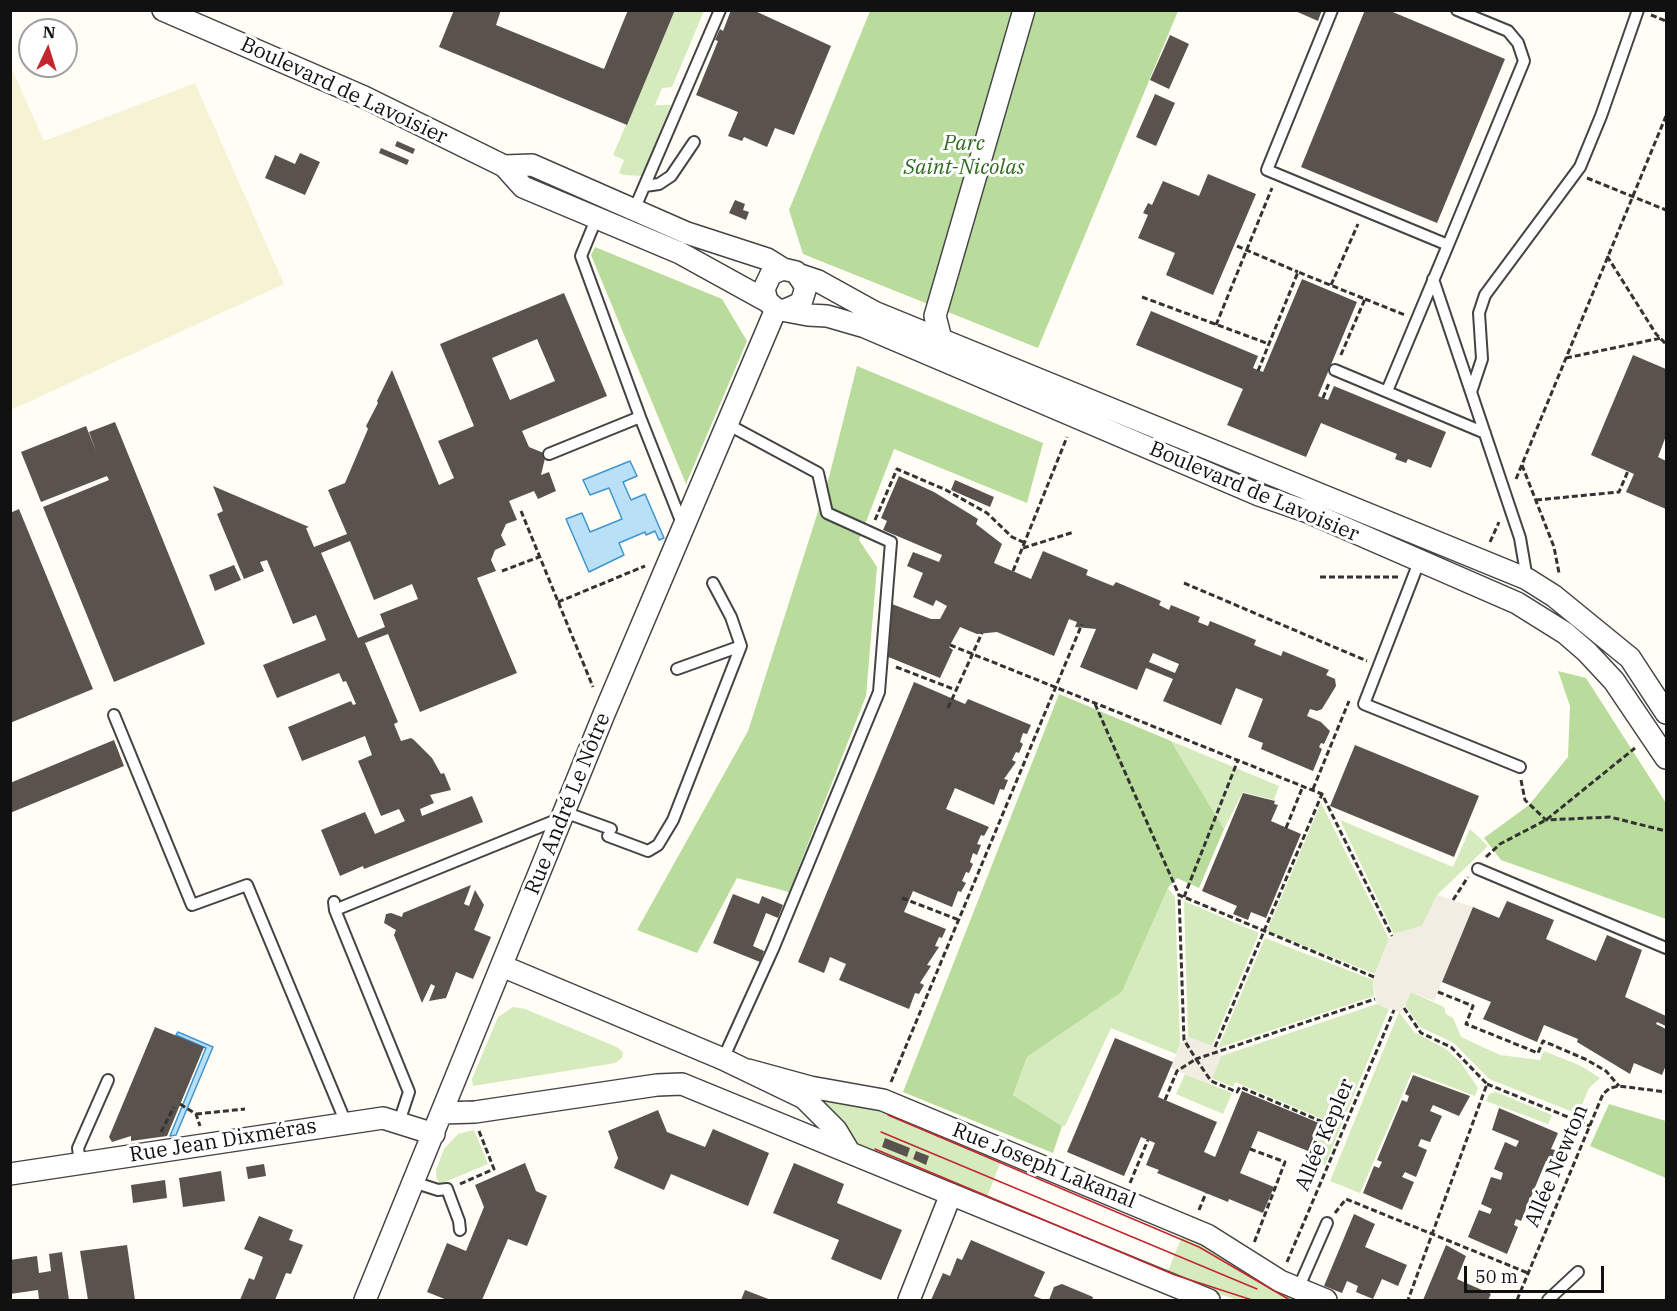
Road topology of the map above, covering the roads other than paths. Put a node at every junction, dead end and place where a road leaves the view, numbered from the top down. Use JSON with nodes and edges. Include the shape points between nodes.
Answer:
{"nodes":[{"id":1,"x":163,"y":10,"type":"edge"},
{"id":2,"x":720,"y":10,"type":"edge"},
{"id":3,"x":1024,"y":10,"type":"edge"},
{"id":4,"x":1332,"y":10,"type":"edge"},
{"id":5,"x":1457,"y":10,"type":"edge"},
{"id":6,"x":1638,"y":10,"type":"edge"},
{"id":7,"x":694,"y":142,"type":"dead end"},
{"id":8,"x":504,"y":166,"type":"junction"},
{"id":9,"x":645,"y":186,"type":"junction"},
{"id":10,"x":634,"y":210,"type":"junction"},
{"id":11,"x":597,"y":217,"type":"junction"},
{"id":12,"x":1448,"y":245,"type":"junction"},
{"id":13,"x":791,"y":272,"type":"junction"},
{"id":14,"x":1433,"y":279,"type":"junction"},
{"id":15,"x":776,"y":307,"type":"junction"},
{"id":16,"x":941,"y":339,"type":"junction"},
{"id":17,"x":1335,"y":370,"type":"road end"},
{"id":18,"x":1387,"y":391,"type":"junction"},
{"id":19,"x":1471,"y":392,"type":"junction"},
{"id":20,"x":640,"y":417,"type":"junction"},
{"id":21,"x":727,"y":424,"type":"junction"},
{"id":22,"x":1485,"y":433,"type":"junction"},
{"id":23,"x":549,"y":454,"type":"dead end"},
{"id":24,"x":684,"y":528,"type":"junction"},
{"id":25,"x":1419,"y":562,"type":"junction"},
{"id":26,"x":1527,"y":579,"type":"junction"},
{"id":27,"x":713,"y":583,"type":"dead end"},
{"id":28,"x":741,"y":646,"type":"junction"},
{"id":29,"x":677,"y":669,"type":"dead end"},
{"id":30,"x":1666,"y":713,"type":"edge"},
{"id":31,"x":114,"y":715,"type":"dead end"},
{"id":32,"x":1666,"y":758,"type":"edge"},
{"id":33,"x":1520,"y":767,"type":"road end"},
{"id":34,"x":563,"y":815,"type":"junction"},
{"id":35,"x":1475,"y":870,"type":"road end"},
{"id":36,"x":1666,"y":948,"type":"edge"},
{"id":37,"x":502,"y":966,"type":"junction"},
{"id":38,"x":723,"y":1059,"type":"junction"},
{"id":39,"x":748,"y":1070,"type":"junction"},
{"id":40,"x":108,"y":1080,"type":"dead end"},
{"id":41,"x":442,"y":1113,"type":"junction"},
{"id":42,"x":399,"y":1122,"type":"junction"},
{"id":43,"x":346,"y":1123,"type":"junction"},
{"id":44,"x":434,"y":1134,"type":"junction"},
{"id":45,"x":848,"y":1150,"type":"junction"},
{"id":46,"x":80,"y":1163,"type":"junction"},
{"id":47,"x":10,"y":1174,"type":"edge"},
{"id":48,"x":413,"y":1182,"type":"junction"},
{"id":49,"x":951,"y":1194,"type":"junction"},
{"id":50,"x":1327,"y":1223,"type":"road end"},
{"id":51,"x":460,"y":1230,"type":"dead end"},
{"id":52,"x":1578,"y":1272,"type":"dead end"},
{"id":53,"x":1298,"y":1289,"type":"junction"},
{"id":54,"x":366,"y":1300,"type":"edge"},
{"id":55,"x":909,"y":1300,"type":"edge"},
{"id":56,"x":1209,"y":1300,"type":"edge"},
{"id":57,"x":1326,"y":1300,"type":"edge"},
{"id":58,"x":1548,"y":1300,"type":"edge"}],
"edges":[{"from":1,"to":8,"type":"street","name":"Boulevard de Lavoisier","via":[[364,97]]},
{"from":2,"to":9,"type":"lane"},
{"from":3,"to":16,"type":"street","via":[[935,316]]},
{"from":4,"to":12,"type":"lane","via":[[1267,170]]},
{"from":5,"to":12,"type":"lane","via":[[1508,31],[1518,43],[1524,61]]},
{"from":6,"to":19,"type":"lane","via":[[1601,116],[1576,173],[1485,295],[1479,313],[1482,360]]},
{"from":7,"to":9,"type":"lane","via":[[671,176],[659,184]]},
{"from":8,"to":10,"type":"street","name":"Boulevard de Lavoisier","via":[[532,165]]},
{"from":8,"to":11,"type":"street","name":"Boulevard de Lavoisier","via":[[523,187]]},
{"from":9,"to":10,"type":"lane"},
{"from":10,"to":13,"type":"street","name":"Boulevard de Lavoisier"},
{"from":11,"to":15,"type":"street","name":"Boulevard de Lavoisier","via":[[680,253]]},
{"from":11,"to":20,"type":"lane","via":[[581,256]]},
{"from":12,"to":14,"type":"lane"},
{"from":13,"to":15,"type":"street","via":[[771,274],[766,281],[764,289]]},
{"from":13,"to":15,"type":"street","via":[[806,287],[803,300],[794,309]]},
{"from":13,"to":16,"type":"street","name":"Boulevard de Lavoisier"},
{"from":14,"to":18,"type":"lane"},
{"from":14,"to":19,"type":"lane"},
{"from":15,"to":21,"type":"street","name":"Rue André Le Nôtre"},
{"from":15,"to":25,"type":"street","name":"Boulevard de Lavoisier","via":[[865,327]]},
{"from":16,"to":26,"type":"street","name":"Boulevard de Lavoisier"},
{"from":17,"to":18,"type":"lane"},
{"from":18,"to":22,"type":"lane"},
{"from":19,"to":22,"type":"lane"},
{"from":20,"to":23,"type":"lane"},
{"from":20,"to":24,"type":"lane"},
{"from":21,"to":24,"type":"street","name":"Rue André Le Nôtre"},
{"from":21,"to":38,"type":"lane","via":[[818,473],[827,513],[891,542],[879,692],[769,959]]},
{"from":22,"to":26,"type":"lane","via":[[1520,538]]},
{"from":24,"to":34,"type":"street","name":"Rue André Le Nôtre"},
{"from":25,"to":32,"type":"street","name":"Boulevard de Lavoisier","via":[[1517,603],[1565,633],[1614,681]]},
{"from":25,"to":33,"type":"lane","via":[[1364,704]]},
{"from":26,"to":30,"type":"street","name":"Boulevard de Lavoisier","via":[[1588,622],[1630,658]]},
{"from":27,"to":28,"type":"lane"},
{"from":28,"to":29,"type":"lane"},
{"from":28,"to":34,"type":"lane","via":[[673,820],[658,845],[648,851]]},
{"from":31,"to":43,"type":"lane","via":[[192,905],[247,885]]},
{"from":34,"to":37,"type":"street","name":"Rue André Le Nôtre"},
{"from":34,"to":42,"type":"lane","via":[[334,906],[409,1092]]},
{"from":35,"to":36,"type":"lane"},
{"from":37,"to":38,"type":"street","name":"Rue Joseph Lakanal"},
{"from":37,"to":41,"type":"street","name":"Rue André Le Nôtre"},
{"from":38,"to":39,"type":"street","name":"Rue Joseph Lakanal"},
{"from":39,"to":45,"type":"street","name":"Rue Joseph Lakanal","via":[[804,1098],[836,1130]]},
{"from":39,"to":53,"type":"street","name":"Rue Joseph Lakanal","via":[[810,1087],[883,1100],[1207,1234]]},
{"from":40,"to":46,"type":"lane","via":[[78,1148]]},
{"from":41,"to":44,"type":"street","name":"Rue André Le Nôtre"},
{"from":41,"to":45,"type":"street","via":[[682,1084]]},
{"from":42,"to":43,"type":"street","name":"Rue Jean Dixméras","via":[[383,1118]]},
{"from":42,"to":44,"type":"street","name":"Rue Jean Dixméras"},
{"from":43,"to":46,"type":"street","name":"Rue Jean Dixméras"},
{"from":44,"to":48,"type":"street","name":"Rue André Le Nôtre"},
{"from":45,"to":49,"type":"street"},
{"from":46,"to":47,"type":"street","name":"Rue Jean Dixméras"},
{"from":48,"to":51,"type":"lane","via":[[447,1189]]},
{"from":48,"to":54,"type":"street","name":"Rue André Le Nôtre"},
{"from":49,"to":55,"type":"street"},
{"from":49,"to":56,"type":"street"},
{"from":50,"to":53,"type":"lane"},
{"from":52,"to":58,"type":"lane"},
{"from":53,"to":57,"type":"street","name":"Rue Joseph Lakanal"}]}
